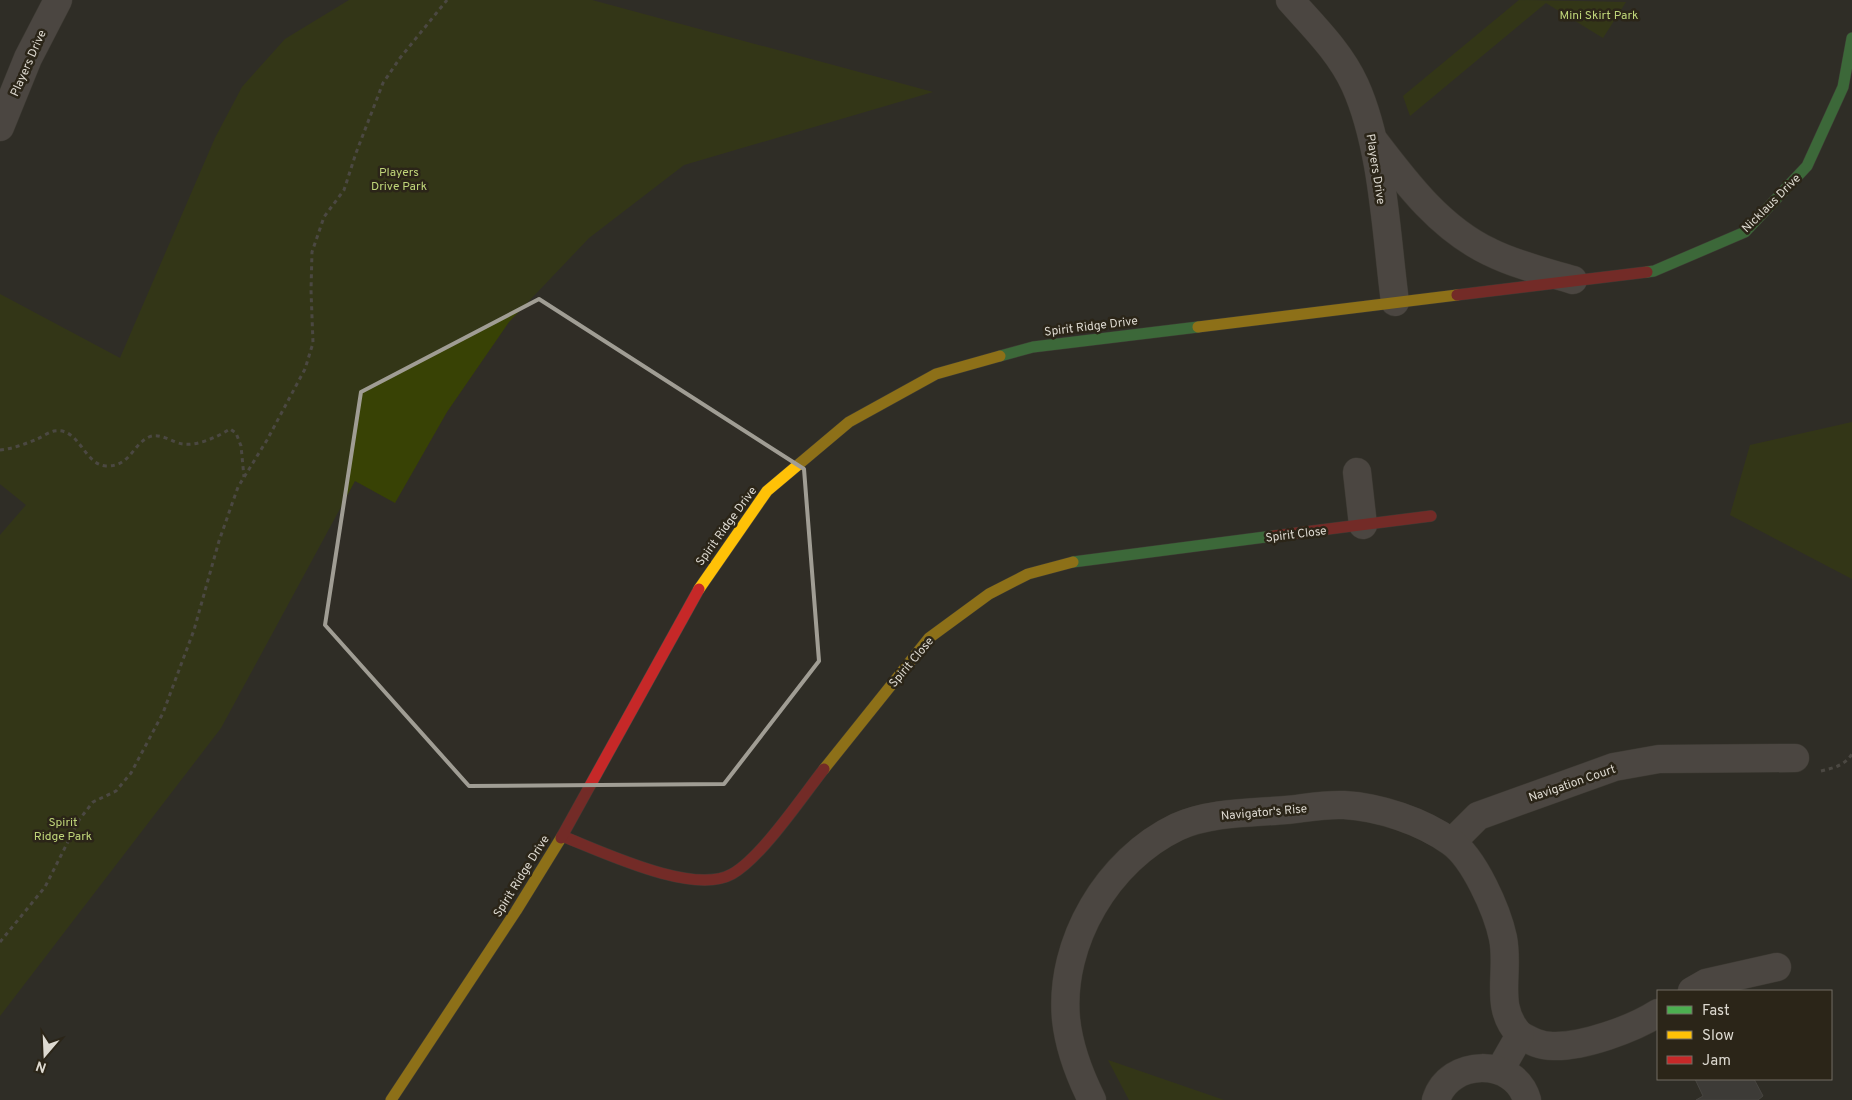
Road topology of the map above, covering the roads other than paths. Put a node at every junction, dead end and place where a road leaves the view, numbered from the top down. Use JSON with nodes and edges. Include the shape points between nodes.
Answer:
{"nodes":[{"id":1,"x":58,"y":0,"type":"edge"},
{"id":2,"x":1290,"y":0,"type":"edge"},
{"id":3,"x":1852,"y":38,"type":"edge"},
{"id":4,"x":0,"y":127,"type":"edge"},
{"id":5,"x":1374,"y":141,"type":"junction"},
{"id":6,"x":1574,"y":280,"type":"junction"},
{"id":7,"x":1395,"y":302,"type":"junction"},
{"id":8,"x":1357,"y":472,"type":"dead end"},
{"id":9,"x":1430,"y":516,"type":"dead end"},
{"id":10,"x":1363,"y":525,"type":"junction"},
{"id":11,"x":1805,"y":765,"type":"road end"},
{"id":12,"x":562,"y":836,"type":"junction"},
{"id":13,"x":1452,"y":842,"type":"junction"},
{"id":14,"x":1778,"y":967,"type":"dead end"},
{"id":15,"x":1694,"y":990,"type":"edge"},
{"id":16,"x":1657,"y":1013,"type":"edge"},
{"id":17,"x":1520,"y":1035,"type":"junction"},
{"id":18,"x":1500,"y":1070,"type":"junction"},
{"id":19,"x":391,"y":1100,"type":"edge"},
{"id":20,"x":1092,"y":1100,"type":"edge"},
{"id":21,"x":1436,"y":1100,"type":"edge"},
{"id":22,"x":1527,"y":1100,"type":"edge"}],
"edges":[{"from":1,"to":4,"type":"street","name":"Players Drive","via":[[28,58]]},
{"from":2,"to":5,"type":"street","name":"Players Drive","via":[[1325,38],[1354,84]]},
{"from":3,"to":6,"type":"street","name":"Nicklaus Drive","via":[[1843,86],[1807,166],[1745,232],[1654,271]]},
{"from":5,"to":6,"type":"street","name":"Nicklaus Drive","via":[[1416,195],[1459,233],[1489,252]]},
{"from":5,"to":7,"type":"street","name":"Players Drive"},
{"from":6,"to":7,"type":"street","name":"Nicklaus Drive"},
{"from":7,"to":12,"type":"street","name":"Spirit Ridge Drive","via":[[1033,347],[936,374],[849,422],[767,491],[704,580]]},
{"from":8,"to":10,"type":"street"},
{"from":9,"to":10,"type":"street","name":"Spirit Close"},
{"from":10,"to":12,"type":"street","name":"Spirit Close","via":[[1068,562],[1028,574],[989,594],[930,638],[758,852],[739,871],[719,880],[696,882],[671,875]]},
{"from":11,"to":13,"type":"street","name":"Navigation Court","via":[[1659,759],[1614,767],[1478,816]]},
{"from":12,"to":19,"type":"street","name":"Spirit Ridge Drive"},
{"from":13,"to":17,"type":"street","name":"Navigator's Rise","via":[[1468,858],[1494,911],[1503,938],[1505,1012]]},
{"from":13,"to":20,"type":"street","name":"Navigator's Rise","via":[[1398,817],[1342,805],[1208,817],[1178,827],[1152,842],[1132,858],[1100,897],[1083,927],[1070,970],[1066,994],[1068,1028],[1078,1073]]},
{"from":14,"to":15,"type":"street","via":[[1706,982]]},
{"from":16,"to":17,"type":"street","via":[[1608,1035],[1573,1044],[1537,1044]]},
{"from":17,"to":18,"type":"street"},
{"from":18,"to":21,"type":"street","via":[[1483,1067],[1465,1070],[1450,1079]]},
{"from":18,"to":22,"type":"street","via":[[1515,1079]]}]}
